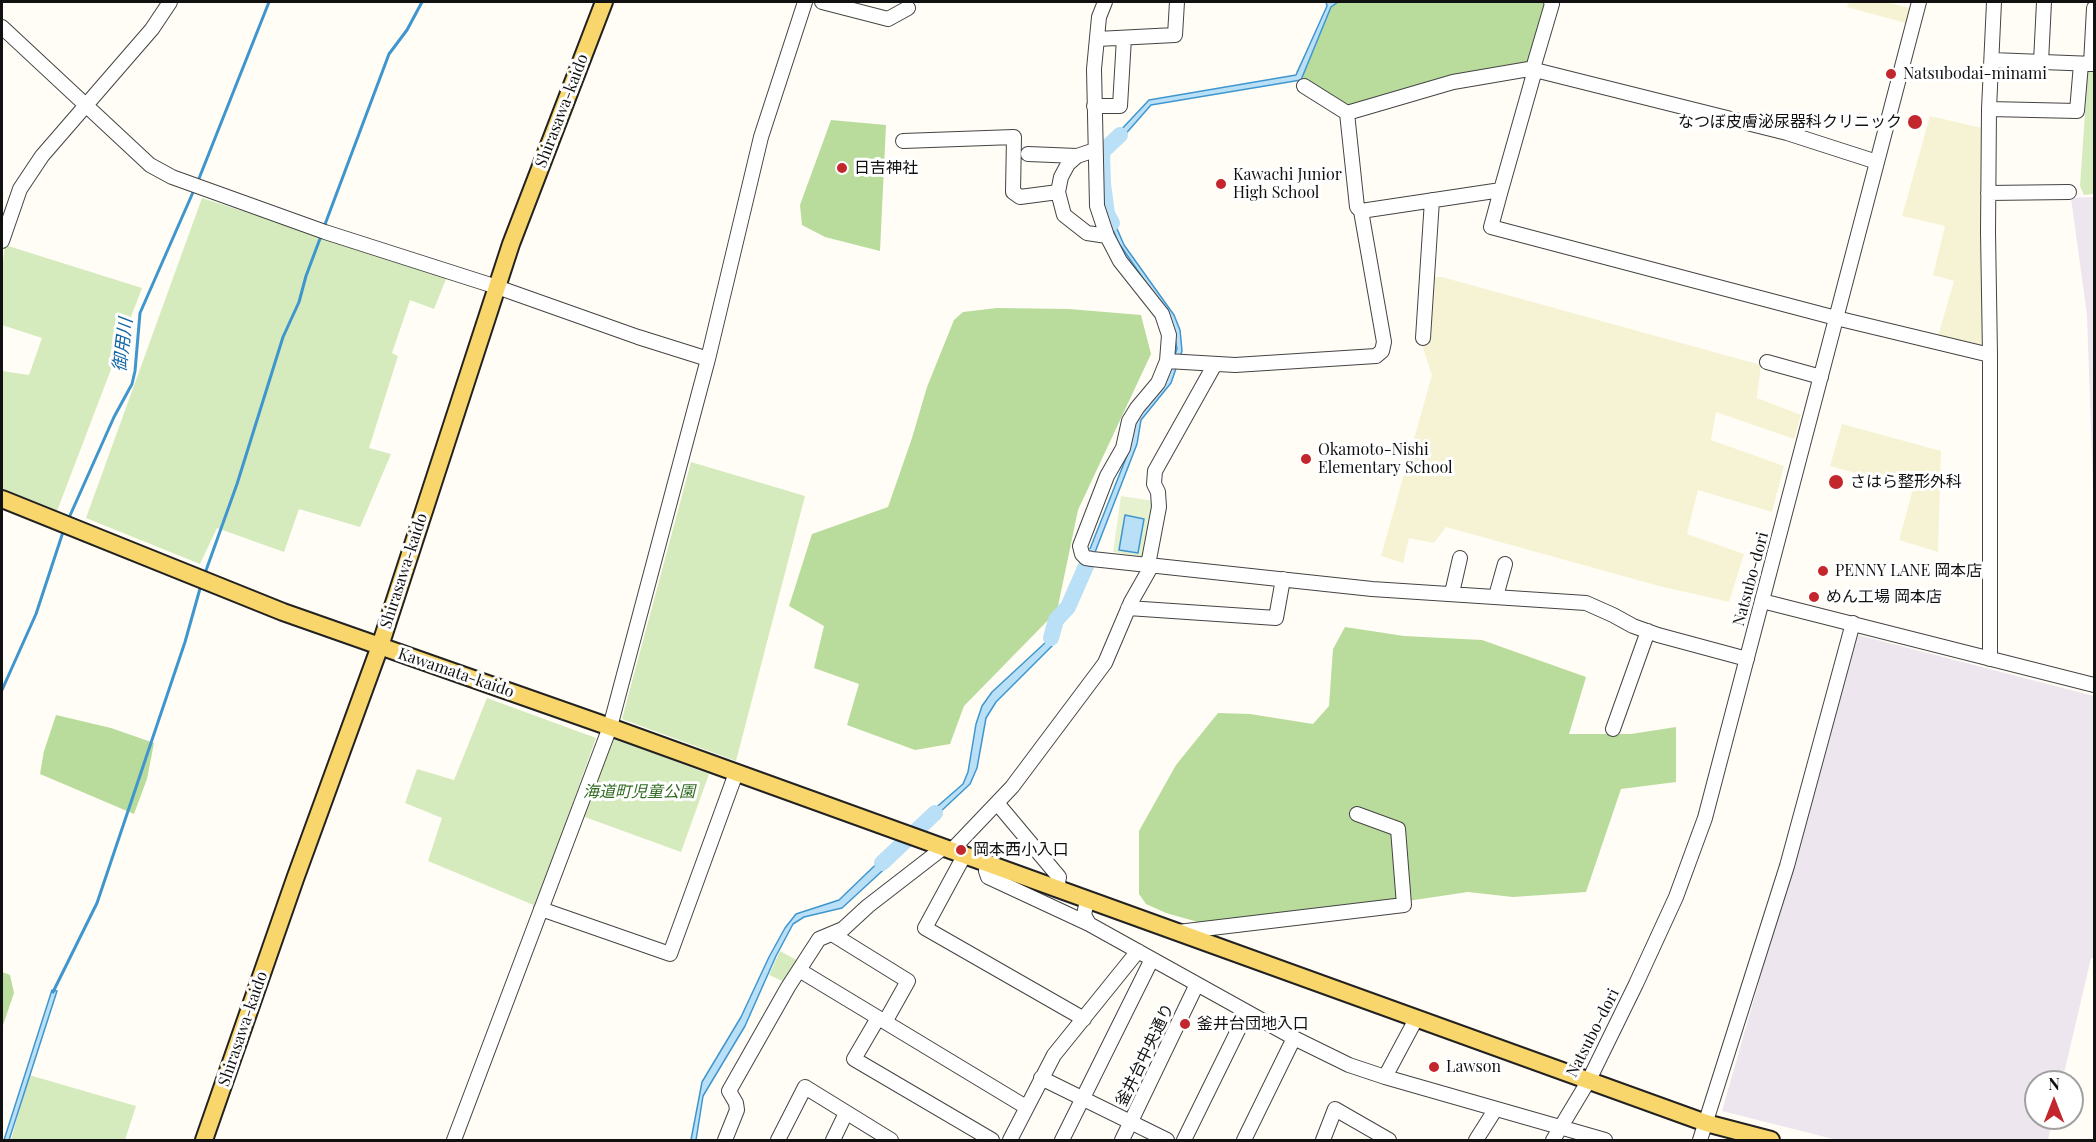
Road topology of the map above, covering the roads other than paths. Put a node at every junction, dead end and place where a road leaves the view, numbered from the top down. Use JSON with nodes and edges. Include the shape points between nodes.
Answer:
{"nodes":[{"id":1,"x":170,"y":2,"type":"edge"},
{"id":2,"x":604,"y":2,"type":"edge"},
{"id":3,"x":805,"y":2,"type":"edge"},
{"id":4,"x":822,"y":2,"type":"edge"},
{"id":5,"x":1105,"y":2,"type":"edge"},
{"id":6,"x":1177,"y":2,"type":"edge"},
{"id":7,"x":1551,"y":2,"type":"edge"},
{"id":8,"x":1919,"y":2,"type":"edge"},
{"id":9,"x":1994,"y":2,"type":"edge"},
{"id":10,"x":2044,"y":2,"type":"edge"},
{"id":11,"x":908,"y":8,"type":"dead end"},
{"id":12,"x":2094,"y":8,"type":"edge"},
{"id":13,"x":2,"y":27,"type":"edge"},
{"id":14,"x":1124,"y":38,"type":"junction"},
{"id":15,"x":1097,"y":39,"type":"junction"},
{"id":16,"x":1992,"y":60,"type":"junction"},
{"id":17,"x":2041,"y":62,"type":"junction"},
{"id":18,"x":2089,"y":64,"type":"edge"},
{"id":19,"x":1535,"y":70,"type":"junction"},
{"id":20,"x":1304,"y":86,"type":"dead end"},
{"id":21,"x":86,"y":106,"type":"junction"},
{"id":22,"x":1094,"y":106,"type":"junction"},
{"id":23,"x":1989,"y":109,"type":"junction"},
{"id":24,"x":1347,"y":113,"type":"junction"},
{"id":25,"x":903,"y":141,"type":"dead end"},
{"id":26,"x":1095,"y":150,"type":"junction"},
{"id":27,"x":1028,"y":154,"type":"dead end"},
{"id":28,"x":1077,"y":156,"type":"junction"},
{"id":29,"x":1877,"y":162,"type":"junction"},
{"id":30,"x":1502,"y":190,"type":"junction"},
{"id":31,"x":1058,"y":192,"type":"junction"},
{"id":32,"x":2069,"y":192,"type":"dead end"},
{"id":33,"x":1988,"y":193,"type":"junction"},
{"id":34,"x":1431,"y":200,"type":"junction"},
{"id":35,"x":1361,"y":211,"type":"junction"},
{"id":36,"x":1107,"y":236,"type":"junction"},
{"id":37,"x":2,"y":241,"type":"edge"},
{"id":38,"x":497,"y":287,"type":"junction"},
{"id":39,"x":1836,"y":318,"type":"junction"},
{"id":40,"x":1423,"y":338,"type":"dead end"},
{"id":41,"x":1990,"y":355,"type":"junction"},
{"id":42,"x":708,"y":359,"type":"junction"},
{"id":43,"x":1173,"y":361,"type":"junction"},
{"id":44,"x":1767,"y":362,"type":"dead end"},
{"id":45,"x":1215,"y":364,"type":"junction"},
{"id":46,"x":1821,"y":377,"type":"junction"},
{"id":47,"x":2,"y":499,"type":"edge"},
{"id":48,"x":1460,"y":558,"type":"dead end"},
{"id":49,"x":1505,"y":564,"type":"dead end"},
{"id":50,"x":1150,"y":565,"type":"junction"},
{"id":51,"x":1283,"y":579,"type":"junction"},
{"id":52,"x":1452,"y":593,"type":"junction"},
{"id":53,"x":1496,"y":596,"type":"junction"},
{"id":54,"x":1762,"y":601,"type":"junction"},
{"id":55,"x":1128,"y":608,"type":"junction"},
{"id":56,"x":1853,"y":623,"type":"junction"},
{"id":57,"x":1648,"y":631,"type":"junction"},
{"id":58,"x":380,"y":646,"type":"junction"},
{"id":59,"x":1747,"y":659,"type":"junction"},
{"id":60,"x":1990,"y":659,"type":"junction"},
{"id":61,"x":2094,"y":685,"type":"edge"},
{"id":62,"x":610,"y":727,"type":"junction"},
{"id":63,"x":1612,"y":729,"type":"dead end"},
{"id":64,"x":736,"y":773,"type":"junction"},
{"id":65,"x":997,"y":802,"type":"junction"},
{"id":66,"x":1357,"y":814,"type":"dead end"},
{"id":67,"x":953,"y":852,"type":"junction"},
{"id":68,"x":987,"y":864,"type":"junction"},
{"id":69,"x":1057,"y":889,"type":"junction"},
{"id":70,"x":1087,"y":900,"type":"junction"},
{"id":71,"x":542,"y":909,"type":"junction"},
{"id":72,"x":1089,"y":924,"type":"junction"},
{"id":73,"x":1176,"y":932,"type":"junction"},
{"id":74,"x":832,"y":934,"type":"junction"},
{"id":75,"x":1138,"y":951,"type":"junction"},
{"id":76,"x":1152,"y":959,"type":"junction"},
{"id":77,"x":799,"y":970,"type":"junction"},
{"id":78,"x":1197,"y":984,"type":"junction"},
{"id":79,"x":1247,"y":1012,"type":"junction"},
{"id":80,"x":1084,"y":1019,"type":"junction"},
{"id":81,"x":1416,"y":1019,"type":"junction"},
{"id":82,"x":881,"y":1020,"type":"junction"},
{"id":83,"x":1294,"y":1038,"type":"junction"},
{"id":84,"x":1385,"y":1077,"type":"junction"},
{"id":85,"x":1041,"y":1078,"type":"junction"},
{"id":86,"x":1589,"y":1080,"type":"junction"},
{"id":87,"x":1082,"y":1099,"type":"junction"},
{"id":88,"x":1026,"y":1107,"type":"junction"},
{"id":89,"x":1495,"y":1110,"type":"junction"},
{"id":90,"x":846,"y":1113,"type":"junction"},
{"id":91,"x":1131,"y":1123,"type":"junction"},
{"id":92,"x":1706,"y":1123,"type":"junction"},
{"id":93,"x":1560,"y":1128,"type":"junction"},
{"id":94,"x":204,"y":1140,"type":"edge"},
{"id":95,"x":454,"y":1140,"type":"edge"},
{"id":96,"x":725,"y":1140,"type":"edge"},
{"id":97,"x":778,"y":1140,"type":"edge"},
{"id":98,"x":833,"y":1140,"type":"edge"},
{"id":99,"x":890,"y":1140,"type":"edge"},
{"id":100,"x":992,"y":1140,"type":"edge"},
{"id":101,"x":1010,"y":1140,"type":"edge"},
{"id":102,"x":1062,"y":1140,"type":"edge"},
{"id":103,"x":1122,"y":1140,"type":"edge"},
{"id":104,"x":1167,"y":1140,"type":"edge"},
{"id":105,"x":1184,"y":1140,"type":"edge"},
{"id":106,"x":1244,"y":1140,"type":"edge"},
{"id":107,"x":1323,"y":1140,"type":"edge"},
{"id":108,"x":1389,"y":1140,"type":"edge"},
{"id":109,"x":1476,"y":1140,"type":"edge"},
{"id":110,"x":1553,"y":1140,"type":"edge"},
{"id":111,"x":1605,"y":1140,"type":"edge"},
{"id":112,"x":1700,"y":1140,"type":"edge"},
{"id":113,"x":1771,"y":1140,"type":"edge"}],
"edges":[{"from":1,"to":21,"type":"street"},
{"from":2,"to":38,"type":"main road","name":"Shirasawa-kaido"},
{"from":3,"to":42,"type":"street","via":[[761,137]]},
{"from":4,"to":11,"type":"street","via":[[888,19]]},
{"from":5,"to":15,"type":"street"},
{"from":6,"to":14,"type":"street","via":[[1175,35]]},
{"from":7,"to":19,"type":"street"},
{"from":8,"to":29,"type":"street","name":"Natsubo-dori"},
{"from":9,"to":16,"type":"street"},
{"from":10,"to":17,"type":"street"},
{"from":12,"to":18,"type":"street"},
{"from":13,"to":21,"type":"street"},
{"from":14,"to":15,"type":"street"},
{"from":14,"to":22,"type":"street","via":[[1120,106]]},
{"from":15,"to":22,"type":"street"},
{"from":16,"to":17,"type":"street"},
{"from":16,"to":23,"type":"street"},
{"from":17,"to":18,"type":"street"},
{"from":18,"to":23,"type":"street","via":[[2077,111]]},
{"from":19,"to":24,"type":"street","via":[[1453,82]]},
{"from":19,"to":29,"type":"street","via":[[1787,133]]},
{"from":19,"to":30,"type":"street"},
{"from":20,"to":24,"type":"street"},
{"from":21,"to":37,"type":"street","via":[[42,156],[20,189]]},
{"from":21,"to":38,"type":"street","via":[[150,165],[172,177],[325,232]]},
{"from":22,"to":26,"type":"street"},
{"from":23,"to":33,"type":"street"},
{"from":24,"to":35,"type":"street","via":[[1357,207]]},
{"from":25,"to":31,"type":"street","via":[[1014,137],[1013,192],[1020,197]]},
{"from":26,"to":28,"type":"street"},
{"from":26,"to":36,"type":"street","via":[[1097,206]]},
{"from":27,"to":28,"type":"street"},
{"from":28,"to":31,"type":"street","via":[[1064,170]]},
{"from":29,"to":39,"type":"street","name":"Natsubo-dori"},
{"from":30,"to":34,"type":"street"},
{"from":30,"to":39,"type":"street","via":[[1491,228]]},
{"from":31,"to":36,"type":"street","via":[[1064,215],[1086,233]]},
{"from":32,"to":33,"type":"street"},
{"from":33,"to":41,"type":"street"},
{"from":34,"to":35,"type":"street"},
{"from":34,"to":40,"type":"street"},
{"from":35,"to":45,"type":"street","via":[[1384,342],[1382,351],[1376,356]]},
{"from":36,"to":43,"type":"street","via":[[1120,261],[1162,314]]},
{"from":38,"to":42,"type":"street"},
{"from":38,"to":58,"type":"main road","name":"Shirasawa-kaido"},
{"from":39,"to":41,"type":"street"},
{"from":39,"to":46,"type":"street","name":"Natsubo-dori"},
{"from":41,"to":60,"type":"street"},
{"from":42,"to":62,"type":"street"},
{"from":43,"to":45,"type":"street"},
{"from":43,"to":50,"type":"street","via":[[1129,421],[1123,448],[1107,476],[1080,546],[1082,554],[1089,558]]},
{"from":44,"to":46,"type":"street"},
{"from":45,"to":50,"type":"street","via":[[1155,471],[1158,507]]},
{"from":46,"to":54,"type":"street","name":"Natsubo-dori"},
{"from":47,"to":58,"type":"main road","name":"Kawamata-kaido","via":[[283,612]]},
{"from":48,"to":52,"type":"street"},
{"from":49,"to":53,"type":"street"},
{"from":50,"to":51,"type":"street"},
{"from":50,"to":55,"type":"street"},
{"from":51,"to":52,"type":"street"},
{"from":51,"to":55,"type":"street","via":[[1276,618]]},
{"from":52,"to":53,"type":"street"},
{"from":53,"to":57,"type":"street","via":[[1586,603]]},
{"from":54,"to":56,"type":"street"},
{"from":54,"to":59,"type":"street","name":"Natsubo-dori"},
{"from":55,"to":65,"type":"street","via":[[1105,663]]},
{"from":56,"to":60,"type":"street"},
{"from":56,"to":92,"type":"street","via":[[1787,866]]},
{"from":57,"to":59,"type":"street"},
{"from":57,"to":63,"type":"street"},
{"from":58,"to":62,"type":"main road","name":"Kawamata-kaido"},
{"from":58,"to":94,"type":"main road","name":"Shirasawa-kaido"},
{"from":59,"to":86,"type":"street","name":"Natsubo-dori","via":[[1691,859]]},
{"from":60,"to":61,"type":"street"},
{"from":62,"to":64,"type":"main road","name":"Kawamata-kaido"},
{"from":62,"to":71,"type":"street"},
{"from":64,"to":67,"type":"main road","name":"Kawamata-kaido"},
{"from":64,"to":71,"type":"street","via":[[670,954]]},
{"from":65,"to":67,"type":"street"},
{"from":65,"to":69,"type":"street","via":[[1059,877]]},
{"from":66,"to":73,"type":"street","via":[[1398,829],[1404,905]]},
{"from":67,"to":68,"type":"main road","name":"Kawamata-kaido"},
{"from":67,"to":74,"type":"street"},
{"from":67,"to":80,"type":"street","via":[[925,928]]},
{"from":68,"to":69,"type":"main road","name":"Kawamata-kaido"},
{"from":68,"to":72,"type":"street","via":[[988,877]]},
{"from":69,"to":70,"type":"main road","name":"Kawamata-kaido"},
{"from":70,"to":72,"type":"street","via":[[1084,915]]},
{"from":70,"to":73,"type":"main road","name":"Kawamata-kaido"},
{"from":71,"to":95,"type":"street"},
{"from":72,"to":75,"type":"street"},
{"from":73,"to":81,"type":"main road","name":"Kawamata-kaido"},
{"from":74,"to":77,"type":"street","via":[[819,939]]},
{"from":74,"to":82,"type":"street","via":[[908,981]]},
{"from":75,"to":76,"type":"street"},
{"from":75,"to":80,"type":"street"},
{"from":76,"to":78,"type":"street"},
{"from":76,"to":87,"type":"street"},
{"from":77,"to":82,"type":"street"},
{"from":77,"to":96,"type":"street","via":[[729,1091],[737,1110]]},
{"from":78,"to":79,"type":"street"},
{"from":78,"to":91,"type":"street","name":"釜井台中央通り"},
{"from":79,"to":83,"type":"street"},
{"from":79,"to":105,"type":"street"},
{"from":80,"to":85,"type":"street","via":[[1063,1041]]},
{"from":81,"to":84,"type":"street"},
{"from":81,"to":86,"type":"main road","name":"Kawamata-kaido"},
{"from":82,"to":88,"type":"street"},
{"from":82,"to":100,"type":"street","via":[[854,1059]]},
{"from":83,"to":84,"type":"street","via":[[1349,1065]]},
{"from":83,"to":106,"type":"street"},
{"from":84,"to":89,"type":"street"},
{"from":85,"to":87,"type":"street"},
{"from":85,"to":88,"type":"street"},
{"from":86,"to":92,"type":"main road","name":"Kawamata-kaido"},
{"from":86,"to":93,"type":"street","name":"Natsubo-dori"},
{"from":87,"to":91,"type":"street"},
{"from":87,"to":102,"type":"street"},
{"from":88,"to":101,"type":"street"},
{"from":89,"to":93,"type":"street"},
{"from":89,"to":109,"type":"street"},
{"from":90,"to":97,"type":"street","via":[[805,1087]]},
{"from":90,"to":98,"type":"street"},
{"from":90,"to":99,"type":"street"},
{"from":91,"to":103,"type":"street","name":"釜井台中央通り"},
{"from":91,"to":104,"type":"street"},
{"from":92,"to":112,"type":"street"},
{"from":92,"to":113,"type":"main road","name":"Kawamata-kaido"},
{"from":93,"to":110,"type":"street","name":"Natsubo-dori"},
{"from":93,"to":111,"type":"street"},
{"from":107,"to":108,"type":"street","via":[[1335,1109]]}]}
